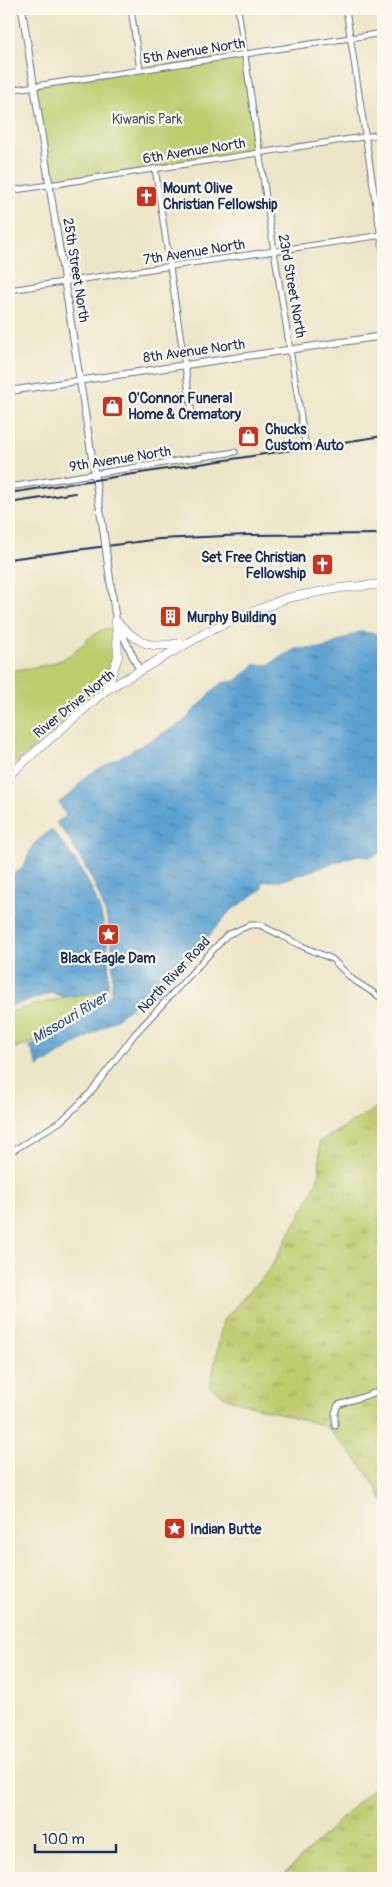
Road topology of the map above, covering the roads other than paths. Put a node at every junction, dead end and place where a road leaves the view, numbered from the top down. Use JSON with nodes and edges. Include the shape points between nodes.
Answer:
{"nodes":[{"id":1,"x":22,"y":9,"type":"edge"},
{"id":2,"x":131,"y":9,"type":"edge"},
{"id":3,"x":238,"y":9,"type":"edge"},
{"id":4,"x":346,"y":9,"type":"edge"},
{"id":5,"x":383,"y":33,"type":"edge"},
{"id":6,"x":351,"y":38,"type":"junction"},
{"id":7,"x":245,"y":54,"type":"junction"},
{"id":8,"x":140,"y":70,"type":"junction"},
{"id":9,"x":34,"y":86,"type":"junction"},
{"id":10,"x":9,"y":90,"type":"edge"},
{"id":11,"x":383,"y":134,"type":"edge"},
{"id":12,"x":367,"y":136,"type":"junction"},
{"id":13,"x":259,"y":152,"type":"junction"},
{"id":14,"x":155,"y":168,"type":"junction"},
{"id":15,"x":50,"y":184,"type":"junction"},
{"id":16,"x":9,"y":190,"type":"edge"},
{"id":17,"x":382,"y":235,"type":"edge"},
{"id":18,"x":274,"y":251,"type":"junction"},
{"id":19,"x":383,"y":251,"type":"edge"},
{"id":20,"x":170,"y":267,"type":"junction"},
{"id":21,"x":65,"y":282,"type":"junction"},
{"id":22,"x":9,"y":290,"type":"edge"},
{"id":23,"x":383,"y":336,"type":"edge"},
{"id":24,"x":291,"y":349,"type":"junction"},
{"id":25,"x":185,"y":365,"type":"junction"},
{"id":26,"x":80,"y":380,"type":"junction"},
{"id":27,"x":9,"y":391,"type":"edge"},
{"id":28,"x":192,"y":413,"type":"dead end"},
{"id":29,"x":306,"y":448,"type":"dead end"},
{"id":30,"x":235,"y":452,"type":"dead end"},
{"id":31,"x":95,"y":474,"type":"junction"},
{"id":32,"x":9,"y":487,"type":"edge"},
{"id":33,"x":383,"y":584,"type":"edge"},
{"id":34,"x":116,"y":621,"type":"junction"},
{"id":35,"x":186,"y":642,"type":"junction"},
{"id":36,"x":139,"y":669,"type":"junction"},
{"id":37,"x":106,"y":690,"type":"junction"},
{"id":38,"x":9,"y":774,"type":"edge"},
{"id":39,"x":383,"y":999,"type":"edge"},
{"id":40,"x":9,"y":1153,"type":"edge"},
{"id":41,"x":383,"y":1390,"type":"edge"},
{"id":42,"x":335,"y":1426,"type":"dead end"}],
"edges":[{"from":1,"to":9,"type":"street","name":"25th Street North"},
{"from":2,"to":8,"type":"street"},
{"from":3,"to":7,"type":"street","name":"23rd Street North"},
{"from":4,"to":6,"type":"street"},
{"from":5,"to":6,"type":"street","name":"5th Avenue North"},
{"from":6,"to":7,"type":"street","name":"5th Avenue North"},
{"from":6,"to":12,"type":"street"},
{"from":7,"to":8,"type":"street","name":"5th Avenue North"},
{"from":7,"to":13,"type":"street","name":"23rd Street North"},
{"from":8,"to":9,"type":"street","name":"5th Avenue North"},
{"from":9,"to":10,"type":"street","name":"5th Avenue North"},
{"from":9,"to":15,"type":"street","name":"25th Street North"},
{"from":11,"to":12,"type":"street","name":"6th Avenue North"},
{"from":12,"to":13,"type":"street","name":"6th Avenue North"},
{"from":12,"to":17,"type":"street"},
{"from":13,"to":14,"type":"street","name":"6th Avenue North"},
{"from":13,"to":18,"type":"street","name":"23rd Street North"},
{"from":14,"to":15,"type":"street","name":"6th Avenue North"},
{"from":14,"to":20,"type":"street"},
{"from":15,"to":16,"type":"street","name":"6th Avenue North"},
{"from":15,"to":21,"type":"street","name":"25th Street North"},
{"from":17,"to":18,"type":"street","name":"7th Avenue North"},
{"from":17,"to":19,"type":"street"},
{"from":18,"to":20,"type":"street","name":"7th Avenue North"},
{"from":18,"to":24,"type":"street","name":"23rd Street North"},
{"from":20,"to":21,"type":"street","name":"7th Avenue North"},
{"from":20,"to":25,"type":"street"},
{"from":21,"to":22,"type":"street","name":"7th Avenue North"},
{"from":21,"to":26,"type":"street","name":"25th Street North"},
{"from":23,"to":24,"type":"street","name":"8th Avenue North"},
{"from":24,"to":25,"type":"street","name":"8th Avenue North"},
{"from":24,"to":29,"type":"street","name":"23rd Street North"},
{"from":25,"to":26,"type":"street","name":"8th Avenue North"},
{"from":25,"to":28,"type":"street"},
{"from":26,"to":27,"type":"street","name":"8th Avenue North"},
{"from":26,"to":31,"type":"street","name":"25th Street North"},
{"from":30,"to":31,"type":"street","name":"9th Avenue North"},
{"from":31,"to":32,"type":"street","name":"9th Avenue North"},
{"from":31,"to":34,"type":"street","name":"25th Street North","bridge":true},
{"from":33,"to":35,"type":"main road","name":"River Drive North","via":[[287,598],[238,616]]},
{"from":34,"to":35,"type":"main road","via":[[130,635],[152,646]]},
{"from":34,"to":36,"type":"street"},
{"from":34,"to":37,"type":"main road","via":[[118,657]]},
{"from":35,"to":36,"type":"main road","name":"River Drive North"},
{"from":36,"to":37,"type":"main road","name":"River Drive North"},
{"from":37,"to":38,"type":"main road","name":"River Drive North"},
{"from":39,"to":40,"type":"street","name":"North River Road","via":[[352,980],[332,959],[272,930],[260,925],[236,929],[227,934],[138,1030],[91,1092],[61,1121]]},
{"from":41,"to":42,"type":"street","via":[[338,1405]]}]}
